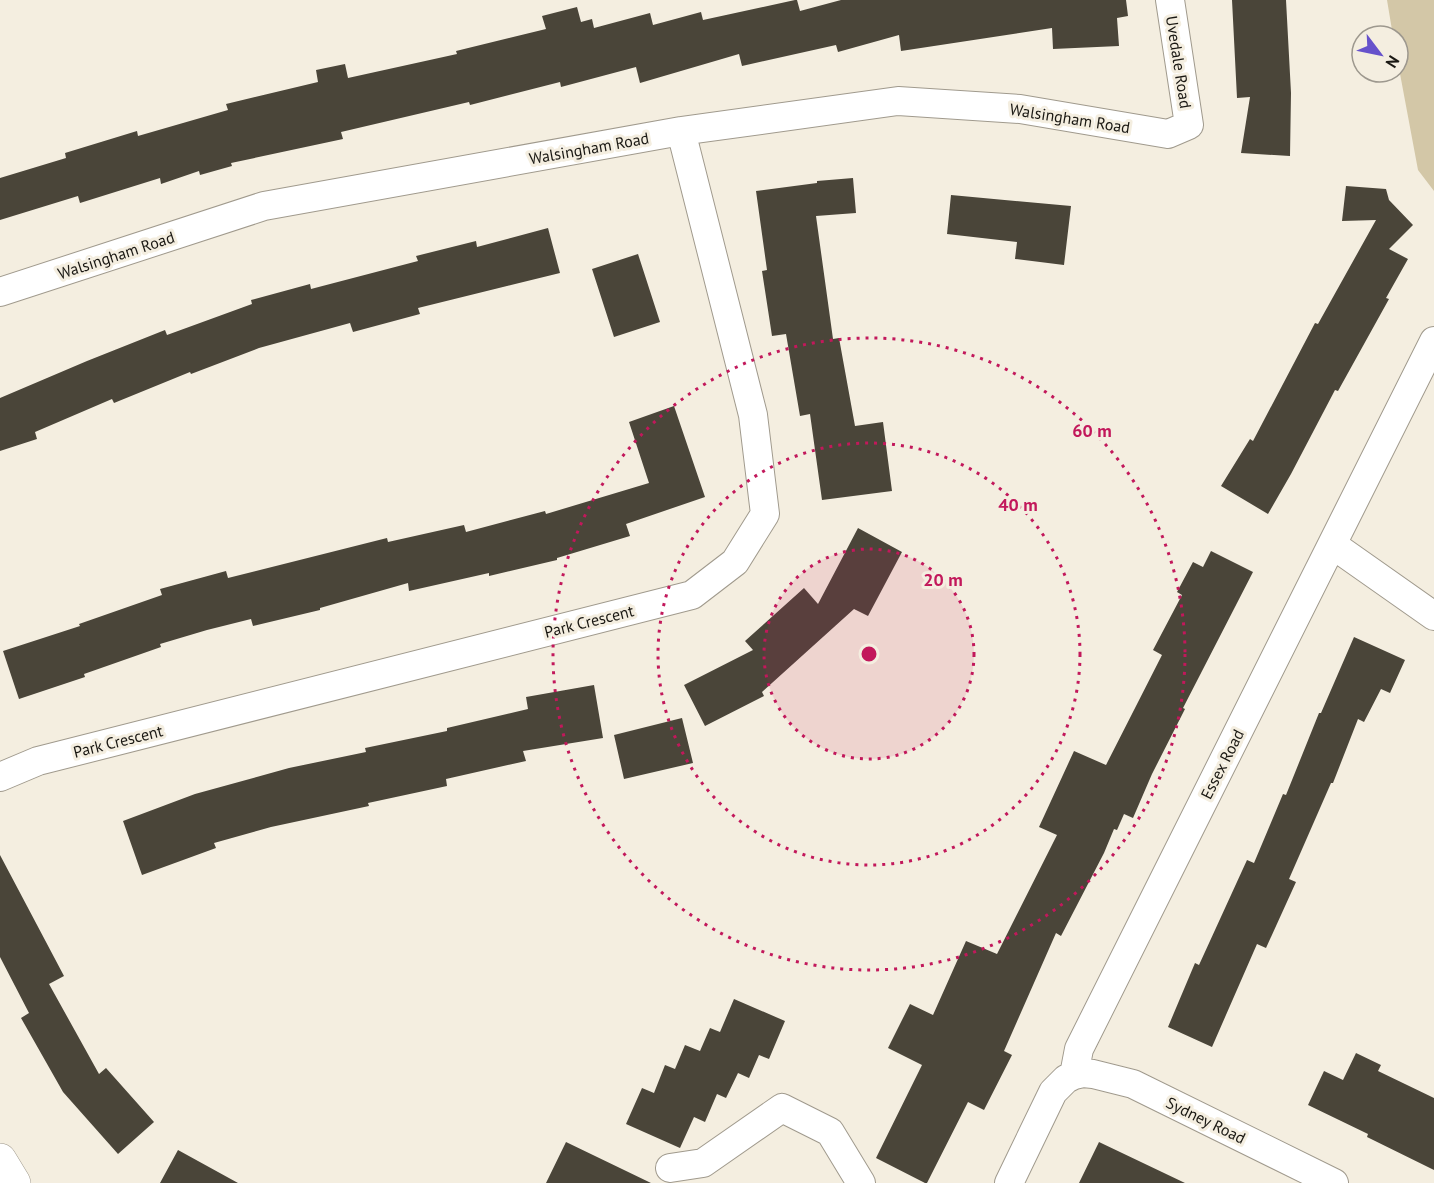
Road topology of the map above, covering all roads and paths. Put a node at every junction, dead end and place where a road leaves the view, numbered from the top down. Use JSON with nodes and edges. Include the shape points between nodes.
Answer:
{"nodes":[{"id":1,"x":1170,"y":0,"type":"edge"},
{"id":2,"x":1189,"y":125,"type":"joint"},
{"id":3,"x":681,"y":131,"type":"junction"},
{"id":4,"x":0,"y":292,"type":"edge"},
{"id":5,"x":1434,"y":341,"type":"edge"},
{"id":6,"x":1333,"y":545,"type":"junction"},
{"id":7,"x":1434,"y":616,"type":"edge"},
{"id":8,"x":0,"y":777,"type":"edge"},
{"id":9,"x":1074,"y":1074,"type":"junction"},
{"id":10,"x":0,"y":1160,"type":"edge"},
{"id":11,"x":670,"y":1168,"type":"dead end"},
{"id":12,"x":14,"y":1183,"type":"edge"},
{"id":13,"x":861,"y":1183,"type":"edge"},
{"id":14,"x":1009,"y":1183,"type":"edge"},
{"id":15,"x":1334,"y":1183,"type":"edge"}],
"edges":[{"from":1,"to":2,"type":"street","name":"Uvedale Road"},
{"from":2,"to":3,"type":"street","name":"Walsingham Road","via":[[1168,134],[1020,109],[898,101]]},
{"from":3,"to":4,"type":"street","name":"Walsingham Road","via":[[264,206]]},
{"from":3,"to":8,"type":"street","name":"Park Crescent","via":[[753,415],[765,514],[735,562],[692,595],[38,761]]},
{"from":5,"to":6,"type":"street","name":"Essex Road"},
{"from":6,"to":7,"type":"street"},
{"from":6,"to":9,"type":"street","name":"Essex Road","via":[[1079,1049]]},
{"from":9,"to":14,"type":"street","via":[[1048,1099]]},
{"from":9,"to":15,"type":"street","name":"Sydney Road","via":[[1093,1074],[1133,1084]]},
{"from":10,"to":12,"type":"main road"},
{"from":11,"to":13,"type":"street","via":[[703,1163],[782,1108],[830,1132]]}]}
